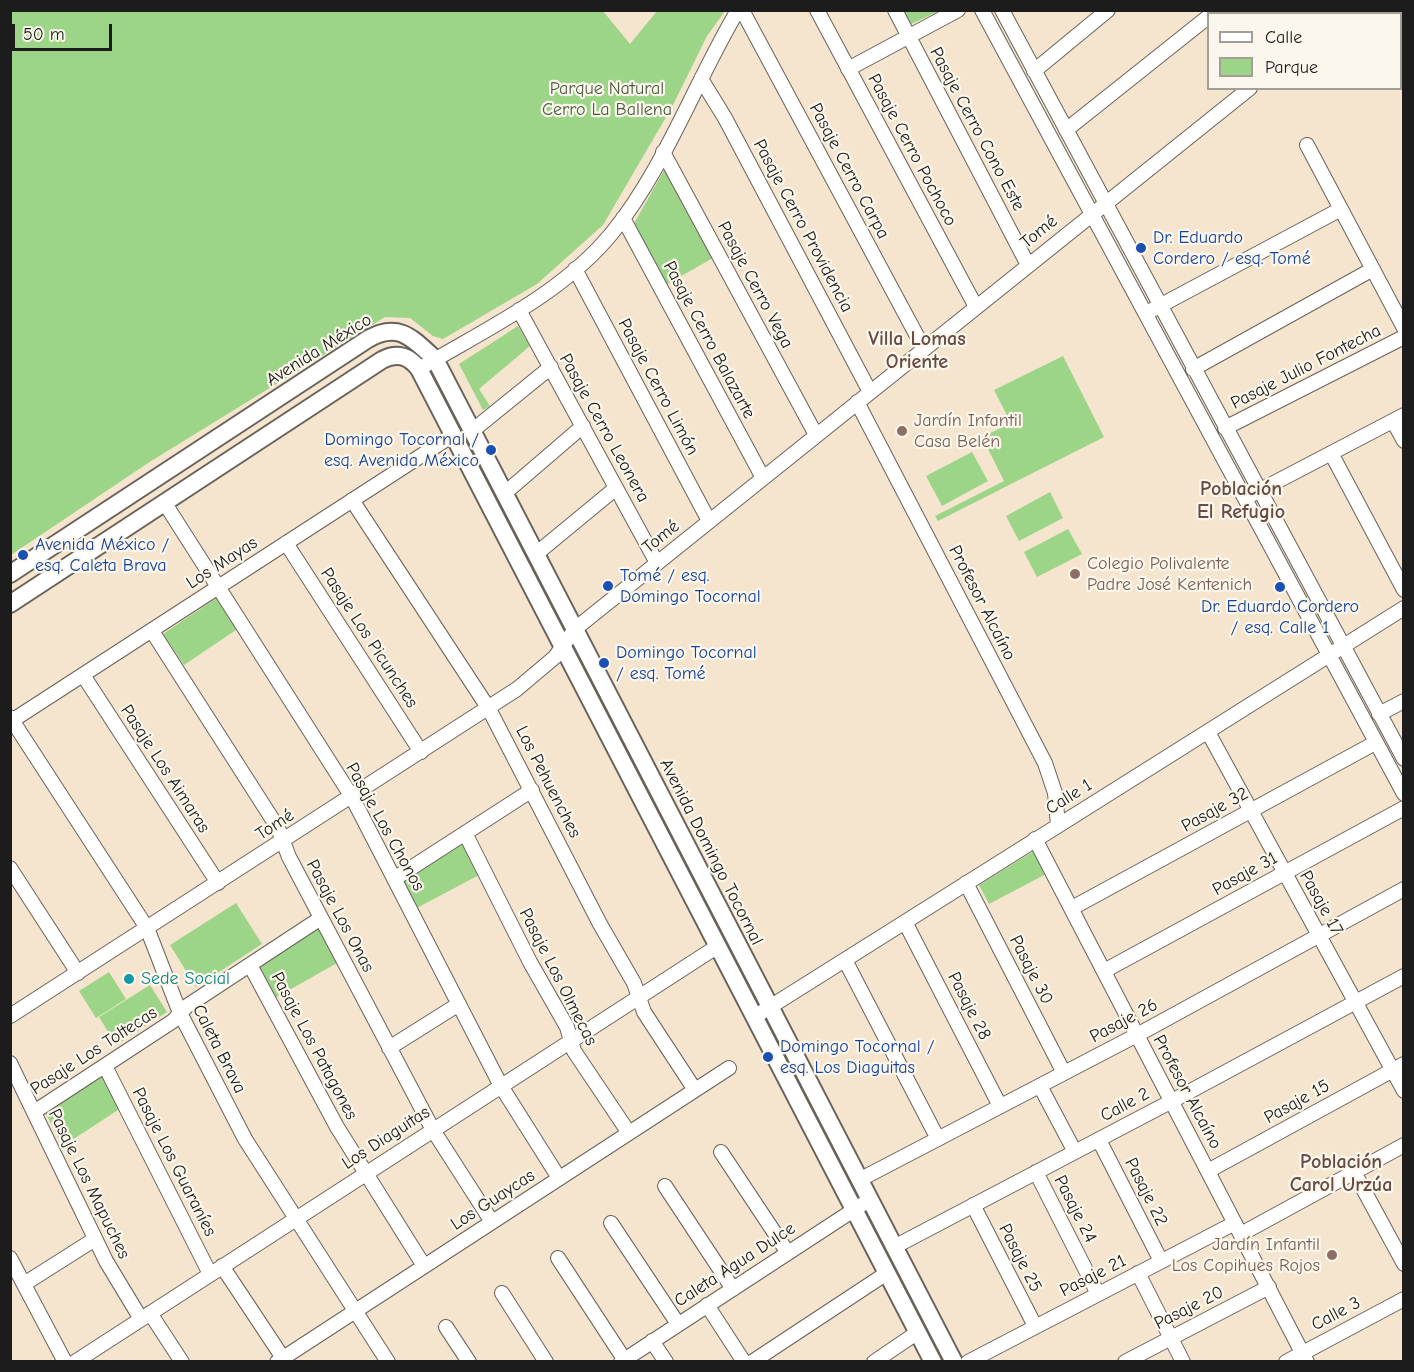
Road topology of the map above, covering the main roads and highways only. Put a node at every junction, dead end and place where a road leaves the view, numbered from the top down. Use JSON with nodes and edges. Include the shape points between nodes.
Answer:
{"nodes":[{"id":1,"x":435,"y":360,"type":"joint"},
{"id":2,"x":10,"y":574,"type":"edge"},
{"id":3,"x":10,"y":604,"type":"edge"},
{"id":4,"x":933,"y":1362,"type":"edge"},
{"id":5,"x":954,"y":1362,"type":"edge"}],
"edges":[{"from":1,"to":2,"type":"main road","name":"Avenida México","via":[[405,334],[393,331],[373,335]]},
{"from":1,"to":5,"type":"main road","name":"Avenida Domingo Tocornal"},
{"from":3,"to":4,"type":"main road","name":"Avenida Domingo Tocornal","via":[[382,360],[404,356],[419,369]]}]}
